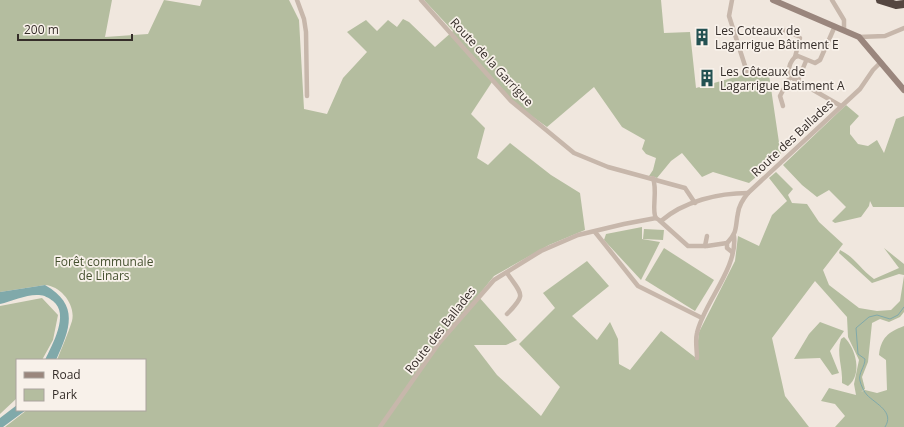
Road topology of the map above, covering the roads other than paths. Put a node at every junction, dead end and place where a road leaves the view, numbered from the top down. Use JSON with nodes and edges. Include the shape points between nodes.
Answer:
{"nodes":[{"id":1,"x":297,"y":0,"type":"edge"},
{"id":2,"x":421,"y":0,"type":"edge"},
{"id":3,"x":732,"y":0,"type":"edge"},
{"id":4,"x":774,"y":0,"type":"edge"},
{"id":5,"x":832,"y":0,"type":"edge"},
{"id":6,"x":880,"y":0,"type":"edge"},
{"id":7,"x":904,"y":4,"type":"edge"},
{"id":8,"x":835,"y":26,"type":"junction"},
{"id":9,"x":904,"y":28,"type":"edge"},
{"id":10,"x":784,"y":30,"type":"dead end"},
{"id":11,"x":844,"y":30,"type":"junction"},
{"id":12,"x":859,"y":37,"type":"junction"},
{"id":13,"x":795,"y":57,"type":"junction"},
{"id":14,"x":806,"y":61,"type":"junction"},
{"id":15,"x":881,"y":62,"type":"junction"},
{"id":16,"x":747,"y":72,"type":"dead end"},
{"id":17,"x":790,"y":77,"type":"junction"},
{"id":18,"x":798,"y":80,"type":"junction"},
{"id":19,"x":904,"y":90,"type":"edge"},
{"id":20,"x":307,"y":96,"type":"dead end"},
{"id":21,"x":783,"y":106,"type":"dead end"},
{"id":22,"x":841,"y":106,"type":"junction"},
{"id":23,"x":653,"y":178,"type":"junction"},
{"id":24,"x":748,"y":193,"type":"junction"},
{"id":25,"x":695,"y":203,"type":"junction"},
{"id":26,"x":656,"y":218,"type":"junction"},
{"id":27,"x":661,"y":221,"type":"junction"},
{"id":28,"x":603,"y":230,"type":"junction"},
{"id":29,"x":595,"y":232,"type":"junction"},
{"id":30,"x":707,"y":236,"type":"dead end"},
{"id":31,"x":734,"y":236,"type":"junction"},
{"id":32,"x":602,"y":240,"type":"junction"},
{"id":33,"x":727,"y":243,"type":"junction"},
{"id":34,"x":704,"y":246,"type":"junction"},
{"id":35,"x":732,"y":252,"type":"junction"},
{"id":36,"x":507,"y":272,"type":"junction"},
{"id":37,"x":507,"y":314,"type":"dead end"},
{"id":38,"x":702,"y":318,"type":"junction"},
{"id":39,"x":697,"y":358,"type":"dead end"},
{"id":40,"x":380,"y":427,"type":"edge"}],
"edges":[{"from":1,"to":20,"type":"street","via":[[306,32]]},
{"from":2,"to":23,"type":"street","name":"Route de la Garrigue","via":[[511,101],[568,149],[593,162]]},
{"from":3,"to":16,"type":"street","via":[[728,16]]},
{"from":4,"to":8,"type":"street"},
{"from":5,"to":11,"type":"street","via":[[844,20]]},
{"from":6,"to":7,"type":"highway","via":[[896,5]]},
{"from":8,"to":11,"type":"street"},
{"from":8,"to":14,"type":"street","via":[[820,60],[814,63]]},
{"from":9,"to":12,"type":"street","via":[[885,36]]},
{"from":10,"to":13,"type":"street","via":[[800,38]]},
{"from":11,"to":12,"type":"street"},
{"from":12,"to":15,"type":"street"},
{"from":13,"to":14,"type":"street"},
{"from":13,"to":17,"type":"street","via":[[788,70]]},
{"from":14,"to":18,"type":"street"},
{"from":15,"to":19,"type":"street"},
{"from":15,"to":22,"type":"street","name":"Route des Ballades","via":[[867,82]]},
{"from":17,"to":18,"type":"street"},
{"from":17,"to":21,"type":"street","via":[[780,96]]},
{"from":18,"to":22,"type":"street"},
{"from":22,"to":24,"type":"street","name":"Route des Ballades"},
{"from":23,"to":25,"type":"street","name":"Route de la Garrigue","via":[[685,188]]},
{"from":23,"to":26,"type":"street","via":[[656,186]]},
{"from":24,"to":25,"type":"street","via":[[720,195]]},
{"from":24,"to":31,"type":"street","name":"Route des Ballades","via":[[738,212]]},
{"from":25,"to":27,"type":"street"},
{"from":26,"to":27,"type":"street"},
{"from":26,"to":28,"type":"street","name":"Route des Ballades"},
{"from":27,"to":34,"type":"street","via":[[688,246]]},
{"from":28,"to":29,"type":"street","name":"Route des Ballades"},
{"from":28,"to":32,"type":"street"},
{"from":29,"to":32,"type":"street"},
{"from":29,"to":36,"type":"street","name":"Route des Ballades","via":[[563,241]]},
{"from":30,"to":34,"type":"street"},
{"from":31,"to":33,"type":"street"},
{"from":31,"to":35,"type":"street","name":"Route des Ballades"},
{"from":32,"to":38,"type":"street","via":[[638,286]]},
{"from":33,"to":34,"type":"street"},
{"from":33,"to":35,"type":"street","via":[[731,246]]},
{"from":35,"to":38,"type":"street","name":"Route des Ballades"},
{"from":36,"to":37,"type":"street","via":[[521,296],[520,302]]},
{"from":36,"to":40,"type":"street","name":"Route des Ballades","via":[[489,285],[456,321]]},
{"from":38,"to":39,"type":"street","name":"Route des Ballades","via":[[696,334]]}]}
